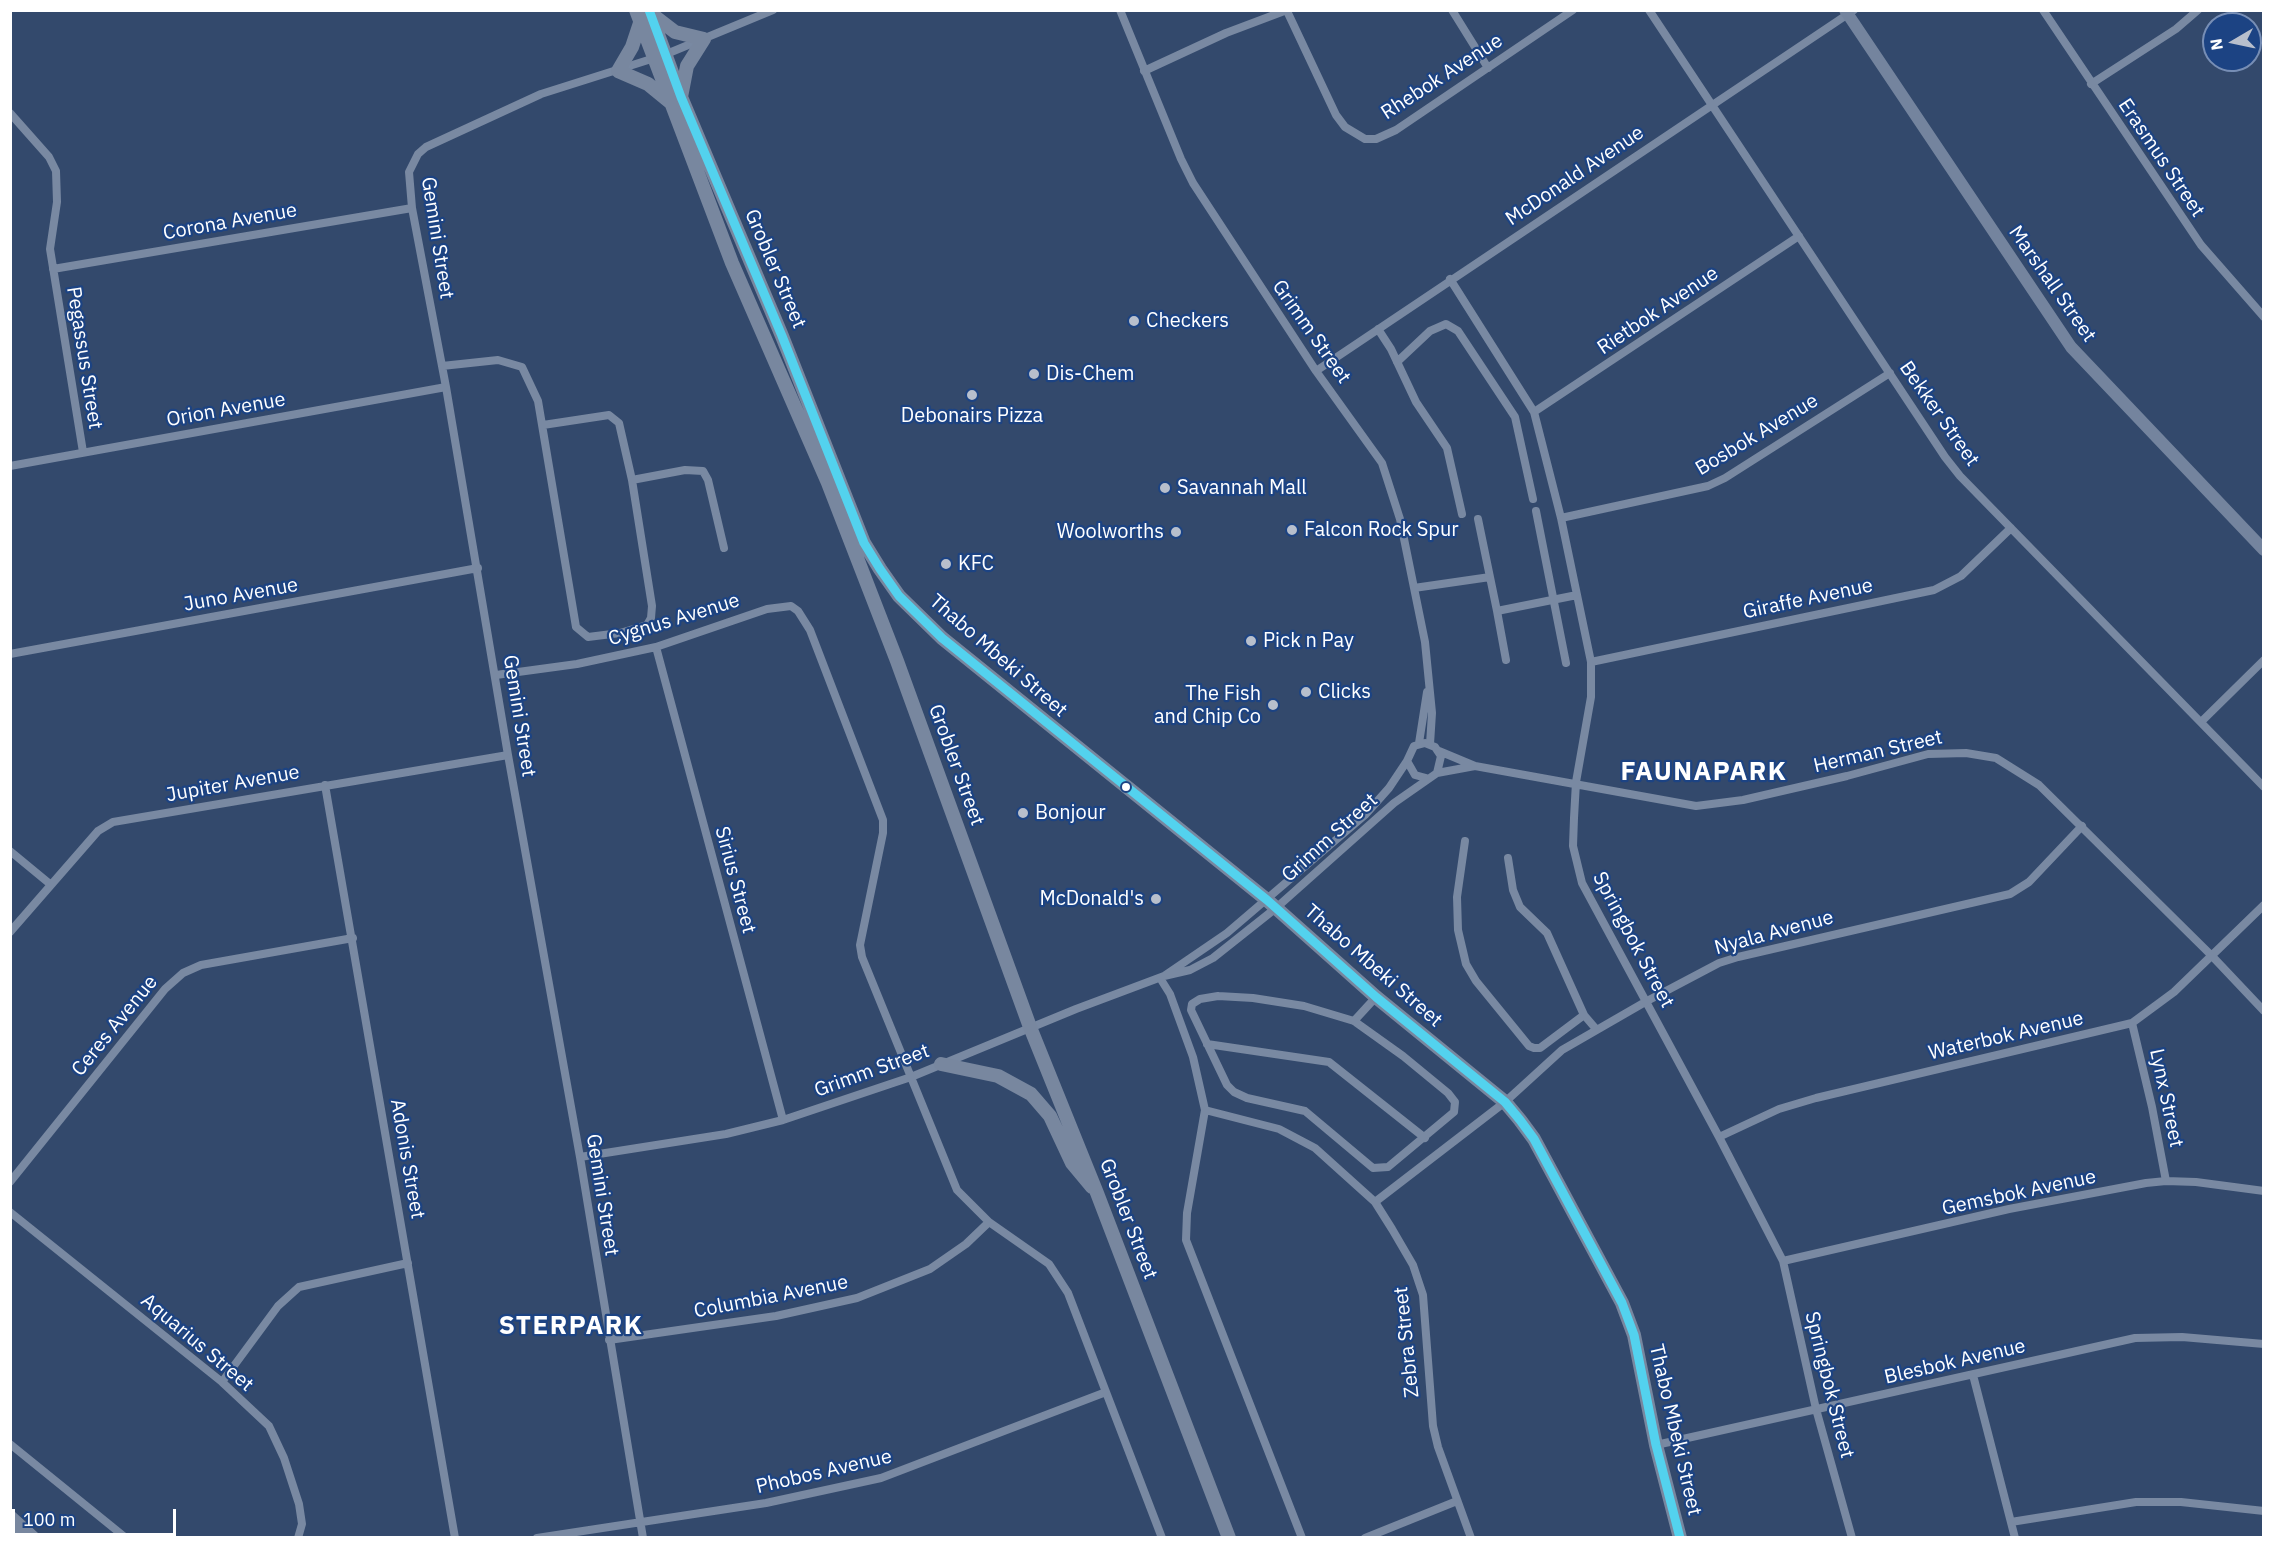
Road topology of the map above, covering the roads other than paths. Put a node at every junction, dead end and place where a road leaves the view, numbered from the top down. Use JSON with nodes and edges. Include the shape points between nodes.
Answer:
{"nodes":[{"id":1,"x":773,"y":10,"type":"edge"},
{"id":2,"x":1120,"y":10,"type":"edge"},
{"id":3,"x":1452,"y":10,"type":"edge"},
{"id":4,"x":1573,"y":10,"type":"edge"},
{"id":5,"x":1649,"y":10,"type":"edge"},
{"id":6,"x":2043,"y":10,"type":"edge"},
{"id":7,"x":2198,"y":10,"type":"edge"},
{"id":8,"x":1287,"y":11,"type":"edge"},
{"id":9,"x":1849,"y":12,"type":"edge"},
{"id":10,"x":643,"y":14,"type":"edge"},
{"id":11,"x":704,"y":39,"type":"junction"},
{"id":12,"x":659,"y":57,"type":"junction"},
{"id":13,"x":1488,"y":68,"type":"junction"},
{"id":14,"x":618,"y":71,"type":"junction"},
{"id":15,"x":1144,"y":71,"type":"junction"},
{"id":16,"x":2091,"y":84,"type":"junction"},
{"id":17,"x":676,"y":100,"type":"junction"},
{"id":18,"x":1712,"y":105,"type":"junction"},
{"id":19,"x":10,"y":113,"type":"edge"},
{"id":20,"x":412,"y":208,"type":"junction"},
{"id":21,"x":1799,"y":236,"type":"junction"},
{"id":22,"x":53,"y":269,"type":"junction"},
{"id":23,"x":1450,"y":279,"type":"junction"},
{"id":24,"x":2264,"y":317,"type":"edge"},
{"id":25,"x":1378,"y":329,"type":"junction"},
{"id":26,"x":1396,"y":362,"type":"junction"},
{"id":27,"x":442,"y":366,"type":"junction"},
{"id":28,"x":1316,"y":371,"type":"junction"},
{"id":29,"x":1890,"y":373,"type":"junction"},
{"id":30,"x":446,"y":387,"type":"junction"},
{"id":31,"x":1534,"y":412,"type":"junction"},
{"id":32,"x":543,"y":424,"type":"junction"},
{"id":33,"x":83,"y":452,"type":"junction"},
{"id":34,"x":10,"y":466,"type":"edge"},
{"id":35,"x":821,"y":467,"type":"junction"},
{"id":36,"x":632,"y":480,"type":"junction"},
{"id":37,"x":1533,"y":499,"type":"dead end"},
{"id":38,"x":1536,"y":511,"type":"dead end"},
{"id":39,"x":1462,"y":514,"type":"dead end"},
{"id":40,"x":1561,"y":518,"type":"junction"},
{"id":41,"x":1478,"y":519,"type":"dead end"},
{"id":42,"x":2011,"y":528,"type":"junction"},
{"id":43,"x":864,"y":543,"type":"junction"},
{"id":44,"x":724,"y":548,"type":"dead end"},
{"id":45,"x":2264,"y":550,"type":"edge"},
{"id":46,"x":478,"y":568,"type":"junction"},
{"id":47,"x":1490,"y":577,"type":"junction"},
{"id":48,"x":1414,"y":588,"type":"junction"},
{"id":49,"x":1577,"y":595,"type":"junction"},
{"id":50,"x":1552,"y":600,"type":"junction"},
{"id":51,"x":1497,"y":611,"type":"junction"},
{"id":52,"x":656,"y":648,"type":"junction"},
{"id":53,"x":10,"y":654,"type":"edge"},
{"id":54,"x":1506,"y":660,"type":"dead end"},
{"id":55,"x":2264,"y":660,"type":"edge"},
{"id":56,"x":897,"y":661,"type":"junction"},
{"id":57,"x":1591,"y":662,"type":"junction"},
{"id":58,"x":1566,"y":663,"type":"dead end"},
{"id":59,"x":496,"y":675,"type":"junction"},
{"id":60,"x":1429,"y":685,"type":"junction"},
{"id":61,"x":2200,"y":723,"type":"junction"},
{"id":62,"x":1419,"y":744,"type":"junction"},
{"id":63,"x":1430,"y":744,"type":"junction"},
{"id":64,"x":1439,"y":751,"type":"junction"},
{"id":65,"x":508,"y":755,"type":"junction"},
{"id":66,"x":1407,"y":761,"type":"junction"},
{"id":67,"x":1476,"y":766,"type":"junction"},
{"id":68,"x":1437,"y":773,"type":"junction"},
{"id":69,"x":1426,"y":778,"type":"junction"},
{"id":70,"x":1576,"y":782,"type":"junction"},
{"id":71,"x":325,"y":785,"type":"junction"},
{"id":72,"x":2264,"y":787,"type":"edge"},
{"id":73,"x":2082,"y":826,"type":"junction"},
{"id":74,"x":1465,"y":841,"type":"dead end"},
{"id":75,"x":10,"y":851,"type":"edge"},
{"id":76,"x":1508,"y":858,"type":"dead end"},
{"id":77,"x":50,"y":884,"type":"junction"},
{"id":78,"x":1271,"y":904,"type":"junction"},
{"id":79,"x":2264,"y":905,"type":"edge"},
{"id":80,"x":10,"y":932,"type":"edge"},
{"id":81,"x":353,"y":939,"type":"junction"},
{"id":82,"x":2212,"y":956,"type":"junction"},
{"id":83,"x":1162,"y":977,"type":"junction"},
{"id":84,"x":1376,"y":997,"type":"junction"},
{"id":85,"x":1647,"y":1001,"type":"junction"},
{"id":86,"x":2264,"y":1011,"type":"edge"},
{"id":87,"x":1584,"y":1015,"type":"junction"},
{"id":88,"x":1354,"y":1021,"type":"junction"},
{"id":89,"x":2132,"y":1023,"type":"junction"},
{"id":90,"x":1030,"y":1027,"type":"junction"},
{"id":91,"x":1596,"y":1029,"type":"junction"},
{"id":92,"x":1207,"y":1044,"type":"junction"},
{"id":93,"x":941,"y":1064,"type":"junction"},
{"id":94,"x":911,"y":1077,"type":"junction"},
{"id":95,"x":1505,"y":1102,"type":"junction"},
{"id":96,"x":1205,"y":1110,"type":"junction"},
{"id":97,"x":783,"y":1120,"type":"junction"},
{"id":98,"x":1425,"y":1137,"type":"junction"},
{"id":99,"x":1719,"y":1137,"type":"junction"},
{"id":100,"x":580,"y":1157,"type":"junction"},
{"id":101,"x":2166,"y":1180,"type":"junction"},
{"id":102,"x":10,"y":1182,"type":"edge"},
{"id":103,"x":2264,"y":1191,"type":"edge"},
{"id":104,"x":1097,"y":1193,"type":"junction"},
{"id":105,"x":1375,"y":1202,"type":"junction"},
{"id":106,"x":10,"y":1212,"type":"edge"},
{"id":107,"x":989,"y":1222,"type":"junction"},
{"id":108,"x":1783,"y":1261,"type":"junction"},
{"id":109,"x":408,"y":1263,"type":"junction"},
{"id":110,"x":609,"y":1340,"type":"junction"},
{"id":111,"x":2264,"y":1344,"type":"edge"},
{"id":112,"x":1973,"y":1375,"type":"junction"},
{"id":113,"x":222,"y":1382,"type":"junction"},
{"id":114,"x":1106,"y":1392,"type":"junction"},
{"id":115,"x":1816,"y":1409,"type":"junction"},
{"id":116,"x":10,"y":1444,"type":"edge"},
{"id":117,"x":1656,"y":1445,"type":"junction"},
{"id":118,"x":1457,"y":1501,"type":"junction"},
{"id":119,"x":2264,"y":1511,"type":"edge"},
{"id":120,"x":10,"y":1517,"type":"edge"},
{"id":121,"x":640,"y":1521,"type":"junction"},
{"id":122,"x":2011,"y":1522,"type":"junction"},
{"id":123,"x":10,"y":1534,"type":"edge"},
{"id":124,"x":15,"y":1538,"type":"edge"},
{"id":125,"x":33,"y":1538,"type":"edge"},
{"id":126,"x":126,"y":1538,"type":"edge"},
{"id":127,"x":298,"y":1538,"type":"edge"},
{"id":128,"x":455,"y":1538,"type":"edge"},
{"id":129,"x":537,"y":1538,"type":"edge"},
{"id":130,"x":643,"y":1538,"type":"edge"},
{"id":131,"x":1162,"y":1538,"type":"edge"},
{"id":132,"x":1229,"y":1538,"type":"edge"},
{"id":133,"x":1302,"y":1538,"type":"edge"},
{"id":134,"x":1365,"y":1538,"type":"edge"},
{"id":135,"x":1471,"y":1538,"type":"edge"},
{"id":136,"x":1680,"y":1538,"type":"edge"},
{"id":137,"x":1852,"y":1538,"type":"edge"},
{"id":138,"x":2015,"y":1538,"type":"edge"}],
"edges":[{"from":1,"to":11,"type":"street","name":"Gemini Street"},
{"from":2,"to":15,"type":"street","name":"Grimm Street"},
{"from":3,"to":13,"type":"street"},
{"from":4,"to":13,"type":"street","name":"Rhebok Avenue"},
{"from":5,"to":18,"type":"street","name":"Bekker Street"},
{"from":6,"to":16,"type":"street","name":"Erasmus Street"},
{"from":7,"to":16,"type":"street","via":[[2176,29]]},
{"from":8,"to":13,"type":"street","name":"Rhebok Avenue","via":[[1336,115],[1345,127],[1365,139],[1376,139],[1396,130]]},
{"from":8,"to":15,"type":"street","via":[[1226,33]]},
{"from":9,"to":18,"type":"street","name":"McDonald Avenue"},
{"from":9,"to":45,"type":"street","name":"Marshall Street","via":[[2071,347]]},
{"from":10,"to":11,"type":"main road","via":[[675,32]]},
{"from":10,"to":12,"type":"main road","name":"Grobler Street"},
{"from":10,"to":14,"type":"main road","via":[[632,48]]},
{"from":11,"to":12,"type":"street","name":"Gemini Street"},
{"from":11,"to":17,"type":"main road","via":[[687,66]]},
{"from":12,"to":14,"type":"street","name":"Gemini Street"},
{"from":12,"to":17,"type":"main road","name":"Grobler Street"},
{"from":14,"to":17,"type":"main road"},
{"from":14,"to":20,"type":"street","name":"Gemini Street","via":[[541,94],[426,147],[409,172]]},
{"from":15,"to":28,"type":"street","name":"Grimm Street","via":[[1193,183]]},
{"from":16,"to":24,"type":"street","name":"Erasmus Street","via":[[2201,245]]},
{"from":17,"to":35,"type":"main road","name":"Grobler Street","via":[[732,263]]},
{"from":17,"to":43,"type":"main road","name":"Grobler Street","via":[[782,336]]},
{"from":18,"to":21,"type":"street","name":"Bekker Street"},
{"from":18,"to":23,"type":"street","name":"McDonald Avenue"},
{"from":19,"to":22,"type":"street","name":"Pegassus Street","via":[[49,157],[56,171],[57,202],[50,249]]},
{"from":20,"to":22,"type":"street","name":"Corona Avenue"},
{"from":20,"to":27,"type":"street","name":"Gemini Street"},
{"from":21,"to":29,"type":"street","name":"Bekker Street"},
{"from":21,"to":31,"type":"street","name":"Rietbok Avenue"},
{"from":22,"to":33,"type":"street","name":"Pegassus Street"},
{"from":23,"to":25,"type":"street","name":"McDonald Avenue"},
{"from":23,"to":31,"type":"street","name":"Springbok Street"},
{"from":25,"to":26,"type":"street"},
{"from":25,"to":28,"type":"street","name":"McDonald Avenue"},
{"from":26,"to":37,"type":"street","via":[[1438,327],[1446,324],[1458,331],[1515,417]]},
{"from":26,"to":39,"type":"street","via":[[1416,402],[1447,448]]},
{"from":27,"to":30,"type":"street","name":"Gemini Street"},
{"from":27,"to":32,"type":"street","via":[[498,360],[517,363],[535,389]]},
{"from":28,"to":48,"type":"street","name":"Grimm Street","via":[[1382,463],[1400,519]]},
{"from":29,"to":40,"type":"street","name":"Bosbok Avenue","via":[[1708,486]]},
{"from":29,"to":42,"type":"street","name":"Bekker Street","via":[[1945,457]]},
{"from":30,"to":33,"type":"street","name":"Orion Avenue"},
{"from":30,"to":46,"type":"street","name":"Gemini Street"},
{"from":31,"to":40,"type":"street","name":"Springbok Street"},
{"from":32,"to":36,"type":"street","via":[[602,415],[615,418]]},
{"from":32,"to":36,"type":"street","via":[[574,622],[579,632],[588,637],[637,629],[647,625],[651,618]]},
{"from":33,"to":34,"type":"street","name":"Orion Avenue"},
{"from":35,"to":43,"type":"main road","via":[[832,478]]},
{"from":35,"to":56,"type":"main road","name":"Grobler Street"},
{"from":36,"to":44,"type":"street","via":[[685,470],[704,472]]},
{"from":38,"to":50,"type":"street"},
{"from":40,"to":49,"type":"street","name":"Springbok Street"},
{"from":41,"to":47,"type":"street"},
{"from":42,"to":57,"type":"street","name":"Giraffe Avenue","via":[[1961,576],[1934,590]]},
{"from":42,"to":61,"type":"street","name":"Bekker Street"},
{"from":43,"to":56,"type":"main road"},
{"from":43,"to":78,"type":"main road","name":"Thabo Mbeki Street","via":[[899,596],[942,638]]},
{"from":46,"to":53,"type":"street","name":"Juno Avenue"},
{"from":46,"to":59,"type":"street","name":"Gemini Street"},
{"from":47,"to":48,"type":"street"},
{"from":47,"to":51,"type":"street"},
{"from":48,"to":60,"type":"street","name":"Grimm Street"},
{"from":49,"to":50,"type":"street"},
{"from":49,"to":57,"type":"street","name":"Springbok Street"},
{"from":50,"to":51,"type":"street"},
{"from":50,"to":58,"type":"street"},
{"from":51,"to":54,"type":"street"},
{"from":52,"to":59,"type":"street","name":"Cygnus Avenue"},
{"from":52,"to":94,"type":"street","name":"Cygnus Avenue","via":[[756,613],[791,606],[810,630],[881,810],[883,833],[861,949]]},
{"from":52,"to":97,"type":"street","name":"Sirius Street"},
{"from":55,"to":61,"type":"street"},
{"from":56,"to":90,"type":"main road","name":"Grobler Street"},
{"from":57,"to":70,"type":"street","name":"Springbok Street","via":[[1591,697]]},
{"from":59,"to":65,"type":"street","name":"Gemini Street"},
{"from":60,"to":62,"type":"street","name":"Grimm Street"},
{"from":60,"to":63,"type":"street","name":"Grimm Street"},
{"from":61,"to":72,"type":"street","name":"Bekker Street"},
{"from":62,"to":63,"type":"street"},
{"from":62,"to":66,"type":"street","via":[[1410,750]]},
{"from":63,"to":64,"type":"street"},
{"from":64,"to":67,"type":"street","name":"Herman Street"},
{"from":64,"to":68,"type":"street","via":[[1442,762]]},
{"from":65,"to":71,"type":"street","name":"Jupiter Avenue"},
{"from":65,"to":100,"type":"street","name":"Gemini Street"},
{"from":66,"to":69,"type":"street","via":[[1415,775]]},
{"from":66,"to":78,"type":"street","name":"Grimm Street","via":[[1365,815]]},
{"from":67,"to":68,"type":"street","name":"Herman Street"},
{"from":67,"to":70,"type":"street","name":"Herman Street"},
{"from":68,"to":69,"type":"street"},
{"from":69,"to":78,"type":"street","name":"Grimm Street"},
{"from":70,"to":73,"type":"street","name":"Herman Street","via":[[1674,804],[1715,805],[1928,754],[1966,753],[1996,758],[2026,776]]},
{"from":70,"to":85,"type":"street","name":"Springbok Street","via":[[1573,846],[1582,883]]},
{"from":71,"to":77,"type":"street","name":"Jupiter Avenue","via":[[113,822],[98,831]]},
{"from":71,"to":81,"type":"street","name":"Adonis Street"},
{"from":73,"to":82,"type":"street","name":"Herman Street"},
{"from":73,"to":85,"type":"street","name":"Nyala Avenue","via":[[2029,882],[2010,894],[1738,957]]},
{"from":74,"to":87,"type":"street","via":[[1457,897],[1458,930],[1466,964],[1476,981],[1534,1048],[1540,1048]]},
{"from":75,"to":77,"type":"street"},
{"from":76,"to":87,"type":"street","via":[[1520,907],[1547,933]]},
{"from":77,"to":80,"type":"street","name":"Jupiter Avenue"},
{"from":78,"to":83,"type":"street","name":"Grimm Street"},
{"from":78,"to":84,"type":"main road","name":"Thabo Mbeki Street"},
{"from":79,"to":82,"type":"street","name":"Waterbok Avenue"},
{"from":81,"to":102,"type":"street","name":"Ceres Avenue","via":[[201,965],[183,973],[165,989]]},
{"from":81,"to":109,"type":"street","name":"Adonis Street"},
{"from":82,"to":86,"type":"street","name":"Herman Street"},
{"from":82,"to":89,"type":"street","name":"Waterbok Avenue","via":[[2174,992]]},
{"from":83,"to":90,"type":"street","name":"Grimm Street"},
{"from":83,"to":96,"type":"street","via":[[1193,1057]]},
{"from":84,"to":88,"type":"street"},
{"from":84,"to":95,"type":"main road","name":"Thabo Mbeki Street"},
{"from":85,"to":91,"type":"street","name":"Nyala Avenue"},
{"from":85,"to":99,"type":"street","name":"Springbok Street"},
{"from":87,"to":91,"type":"street"},
{"from":88,"to":92,"type":"street","via":[[1286,1002],[1211,996],[1191,1007]]},
{"from":88,"to":98,"type":"street","via":[[1403,1056],[1455,1102],[1450,1116]]},
{"from":89,"to":99,"type":"street","name":"Waterbok Avenue","via":[[1816,1098],[1779,1109]]},
{"from":89,"to":101,"type":"street","name":"Lynx Street"},
{"from":90,"to":93,"type":"street","name":"Grimm Street"},
{"from":90,"to":104,"type":"main road","name":"Grobler Street"},
{"from":91,"to":95,"type":"street","name":"Nyala Avenue","via":[[1562,1050]]},
{"from":92,"to":98,"type":"street","via":[[1329,1062]]},
{"from":92,"to":98,"type":"street","via":[[1219,1073],[1234,1092],[1305,1111],[1373,1168],[1386,1168]]},
{"from":93,"to":94,"type":"street","name":"Grimm Street"},
{"from":93,"to":104,"type":"main road","via":[[998,1076],[1031,1094],[1050,1116],[1077,1171]]},
{"from":94,"to":97,"type":"street","name":"Grimm Street"},
{"from":94,"to":107,"type":"street","via":[[957,1190]]},
{"from":95,"to":105,"type":"street","name":"Nyala Avenue"},
{"from":95,"to":117,"type":"main road","name":"Thabo Mbeki Street","via":[[1534,1139],[1622,1303],[1634,1335]]},
{"from":96,"to":105,"type":"street","name":"Zebra Street","via":[[1298,1137]]},
{"from":96,"to":133,"type":"street","via":[[1187,1212],[1186,1240]]},
{"from":97,"to":100,"type":"street","name":"Grimm Street","via":[[726,1134]]},
{"from":99,"to":108,"type":"street","name":"Springbok Street"},
{"from":100,"to":110,"type":"street","name":"Gemini Street"},
{"from":101,"to":103,"type":"street","name":"Gemsbok Avenue"},
{"from":101,"to":108,"type":"street","name":"Gemsbok Avenue","via":[[2009,1209]]},
{"from":104,"to":132,"type":"main road","name":"Grobler Street"},
{"from":105,"to":118,"type":"street","name":"Zebra Street","via":[[1419,1280],[1425,1309],[1433,1426]]},
{"from":106,"to":113,"type":"street","name":"Aquarius Street"},
{"from":107,"to":110,"type":"street","name":"Columbia Avenue","via":[[930,1269],[857,1298],[776,1316]]},
{"from":107,"to":114,"type":"street","via":[[1055,1272],[1068,1293]]},
{"from":108,"to":115,"type":"street","name":"Springbok Street"},
{"from":109,"to":113,"type":"street","via":[[299,1287],[278,1306]]},
{"from":109,"to":128,"type":"street","name":"Adonis Street"},
{"from":110,"to":121,"type":"street","name":"Gemini Street"},
{"from":111,"to":112,"type":"street","name":"Blesbok Avenue","via":[[2144,1336]]},
{"from":112,"to":115,"type":"street","name":"Blesbok Avenue"},
{"from":112,"to":122,"type":"street"},
{"from":113,"to":127,"type":"street","name":"Aquarius Street","via":[[274,1434],[299,1504],[302,1524]]},
{"from":114,"to":121,"type":"street","name":"Phobos Avenue","via":[[881,1478],[766,1503]]},
{"from":114,"to":131,"type":"street"},
{"from":115,"to":117,"type":"street","name":"Blesbok Avenue"},
{"from":115,"to":137,"type":"street","name":"Springbok Street"},
{"from":116,"to":126,"type":"street"},
{"from":117,"to":136,"type":"main road","name":"Thabo Mbeki Street"},
{"from":118,"to":134,"type":"street"},
{"from":118,"to":135,"type":"street","name":"Zebra Street"},
{"from":119,"to":122,"type":"street","via":[[2181,1502],[2136,1502]]},
{"from":120,"to":125,"type":"main road"},
{"from":121,"to":129,"type":"street","name":"Phobos Avenue"},
{"from":121,"to":130,"type":"street","name":"Gemini Street"},
{"from":122,"to":138,"type":"street"},
{"from":123,"to":124,"type":"main road"}]}
